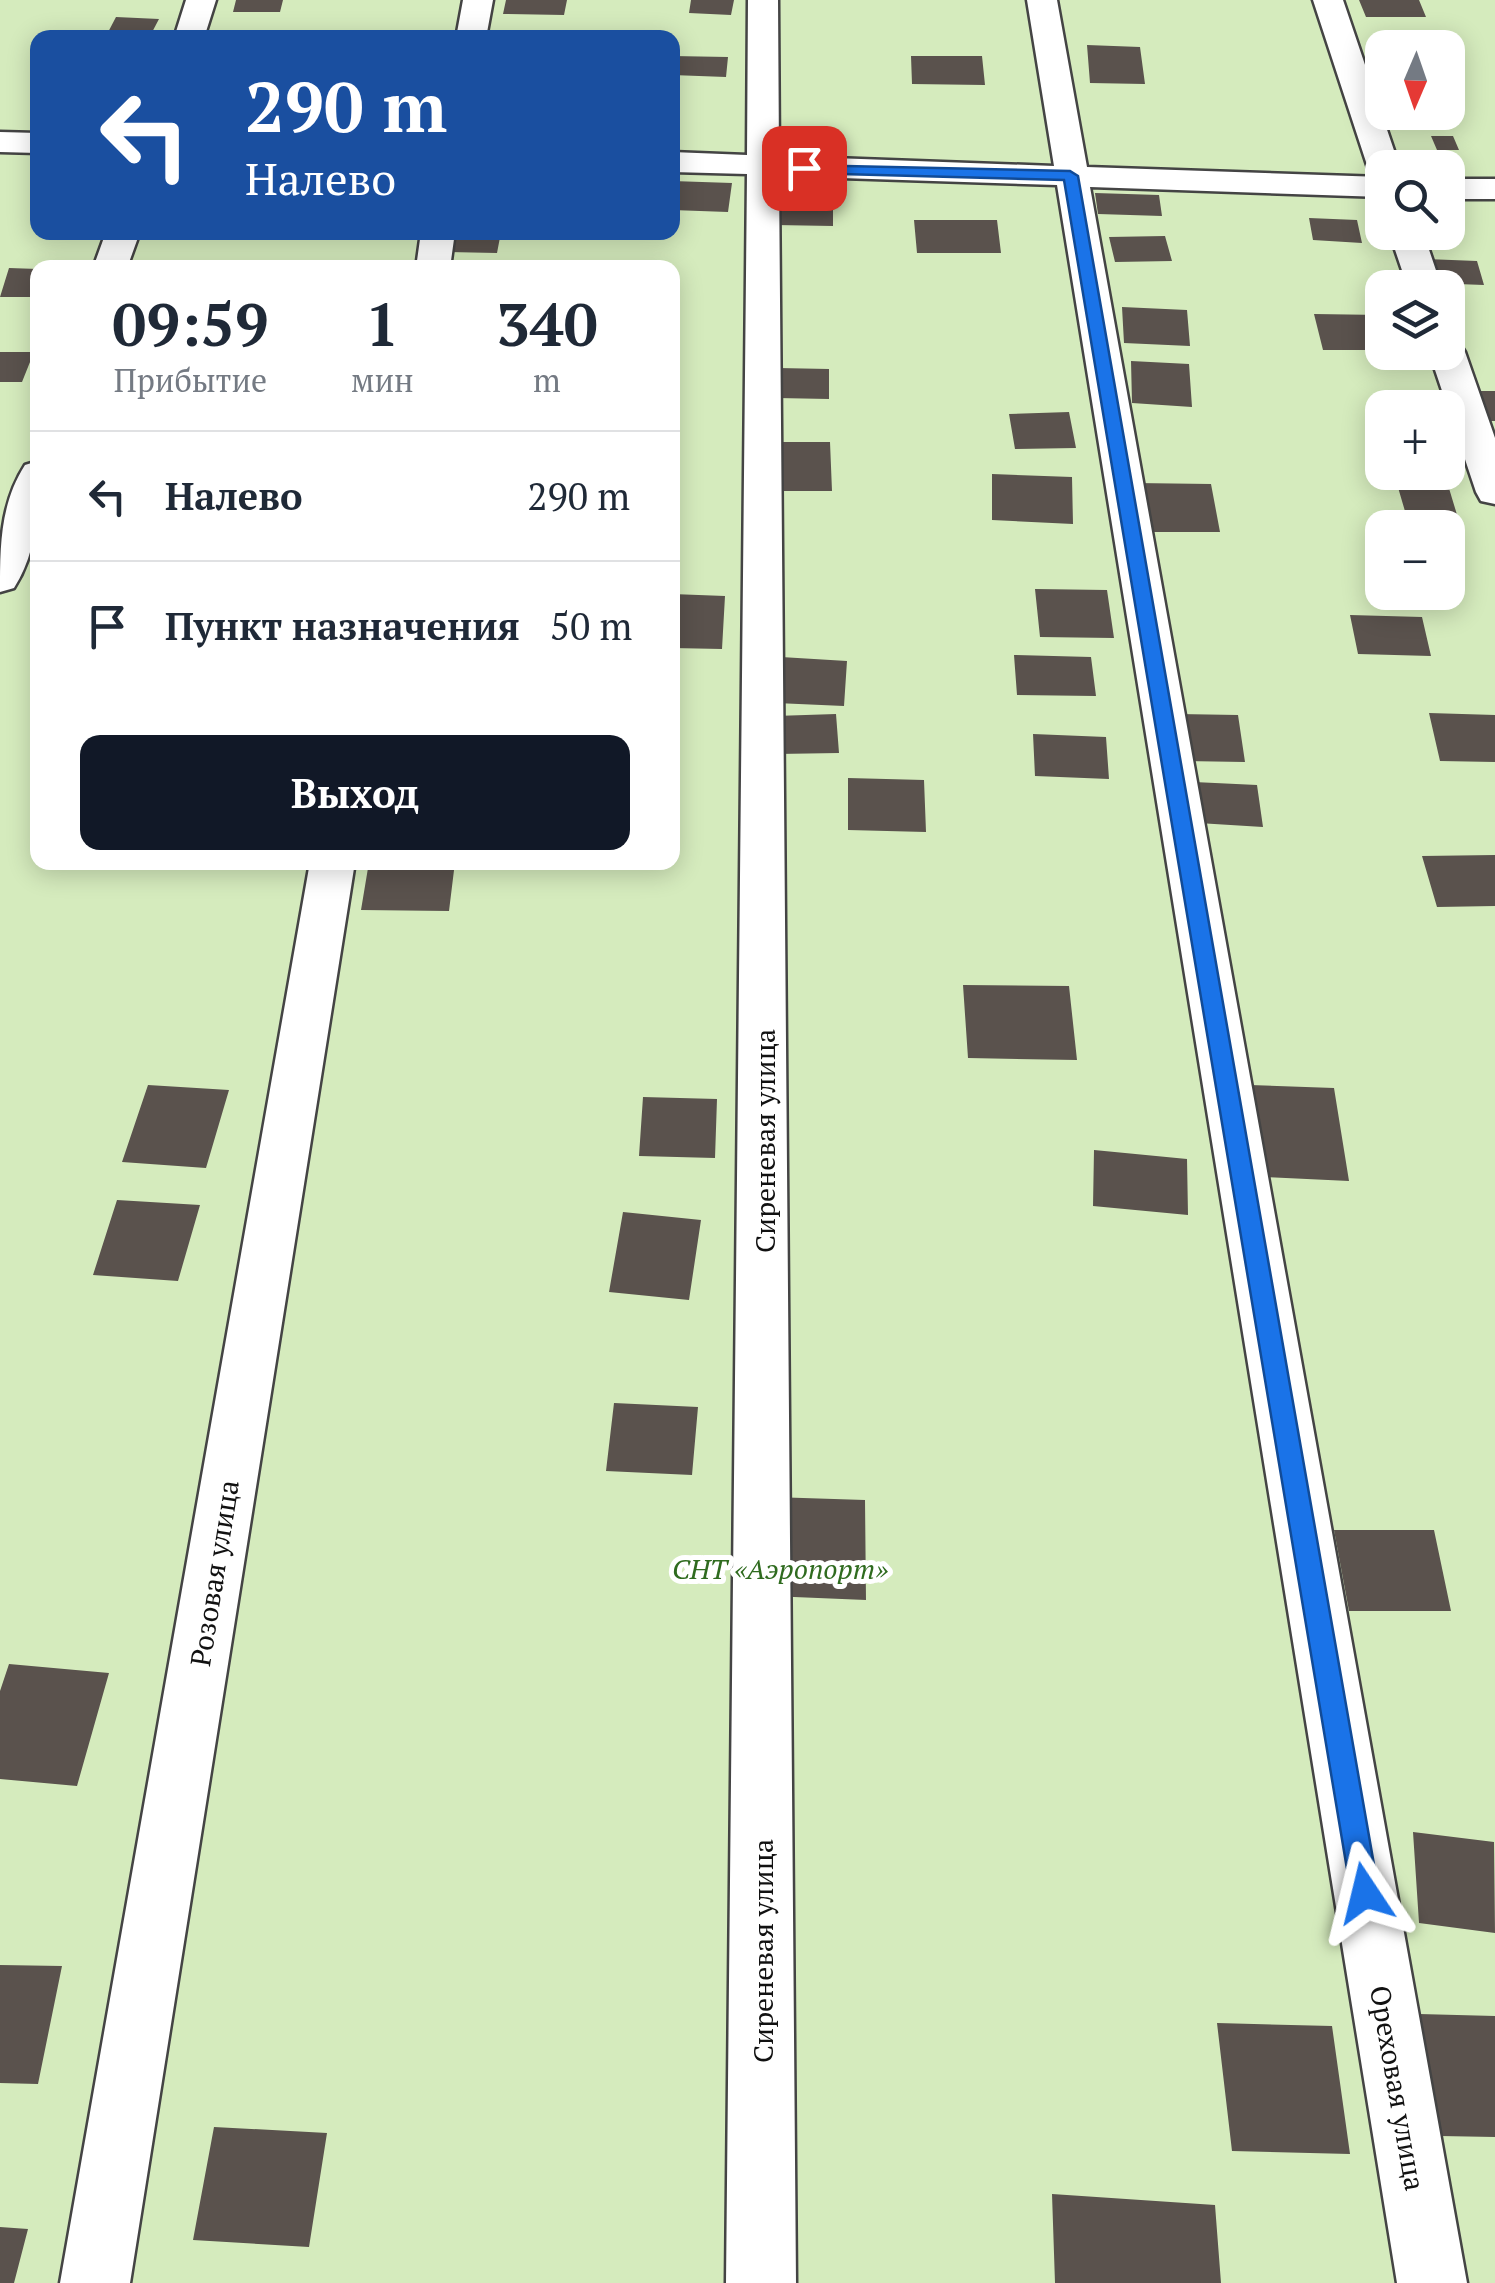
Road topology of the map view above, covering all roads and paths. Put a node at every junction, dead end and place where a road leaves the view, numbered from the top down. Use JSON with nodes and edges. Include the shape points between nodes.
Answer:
{"nodes":[{"id":1,"x":201,"y":0,"type":"edge"},
{"id":2,"x":478,"y":0,"type":"edge"},
{"id":3,"x":764,"y":0,"type":"edge"},
{"id":4,"x":1042,"y":0,"type":"edge"},
{"id":5,"x":1328,"y":0,"type":"edge"},
{"id":6,"x":191,"y":30,"type":"edge"},
{"id":7,"x":472,"y":30,"type":"edge"},
{"id":8,"x":0,"y":142,"type":"edge"},
{"id":9,"x":30,"y":143,"type":"edge"},
{"id":10,"x":1378,"y":150,"type":"edge"},
{"id":11,"x":680,"y":162,"type":"edge"},
{"id":12,"x":766,"y":167,"type":"junction"},
{"id":13,"x":1070,"y":176,"type":"junction"},
{"id":14,"x":1365,"y":186,"type":"edge"},
{"id":15,"x":1465,"y":189,"type":"edge"},
{"id":16,"x":1495,"y":190,"type":"edge"},
{"id":17,"x":1453,"y":370,"type":"edge"},
{"id":18,"x":1495,"y":492,"type":"edge"},
{"id":19,"x":30,"y":495,"type":"edge"},
{"id":20,"x":0,"y":579,"type":"edge"},
{"id":21,"x":332,"y":870,"type":"edge"},
{"id":22,"x":95,"y":2283,"type":"edge"},
{"id":23,"x":761,"y":2283,"type":"edge"},
{"id":24,"x":1432,"y":2283,"type":"edge"}],
"edges":[{"from":1,"to":6,"type":"street"},
{"from":2,"to":7,"type":"street"},
{"from":3,"to":12,"type":"street","name":"Сиреневая улица"},
{"from":4,"to":13,"type":"street","name":"Ореховая улица"},
{"from":5,"to":10,"type":"street"},
{"from":8,"to":9,"type":"street"},
{"from":11,"to":12,"type":"street"},
{"from":12,"to":13,"type":"street"},
{"from":12,"to":23,"type":"street","name":"Сиреневая улица"},
{"from":13,"to":14,"type":"street"},
{"from":13,"to":24,"type":"street","name":"Ореховая улица"},
{"from":15,"to":16,"type":"street"},
{"from":17,"to":18,"type":"street"},
{"from":19,"to":20,"type":"street"},
{"from":21,"to":22,"type":"street","name":"Розовая улица"}]}
